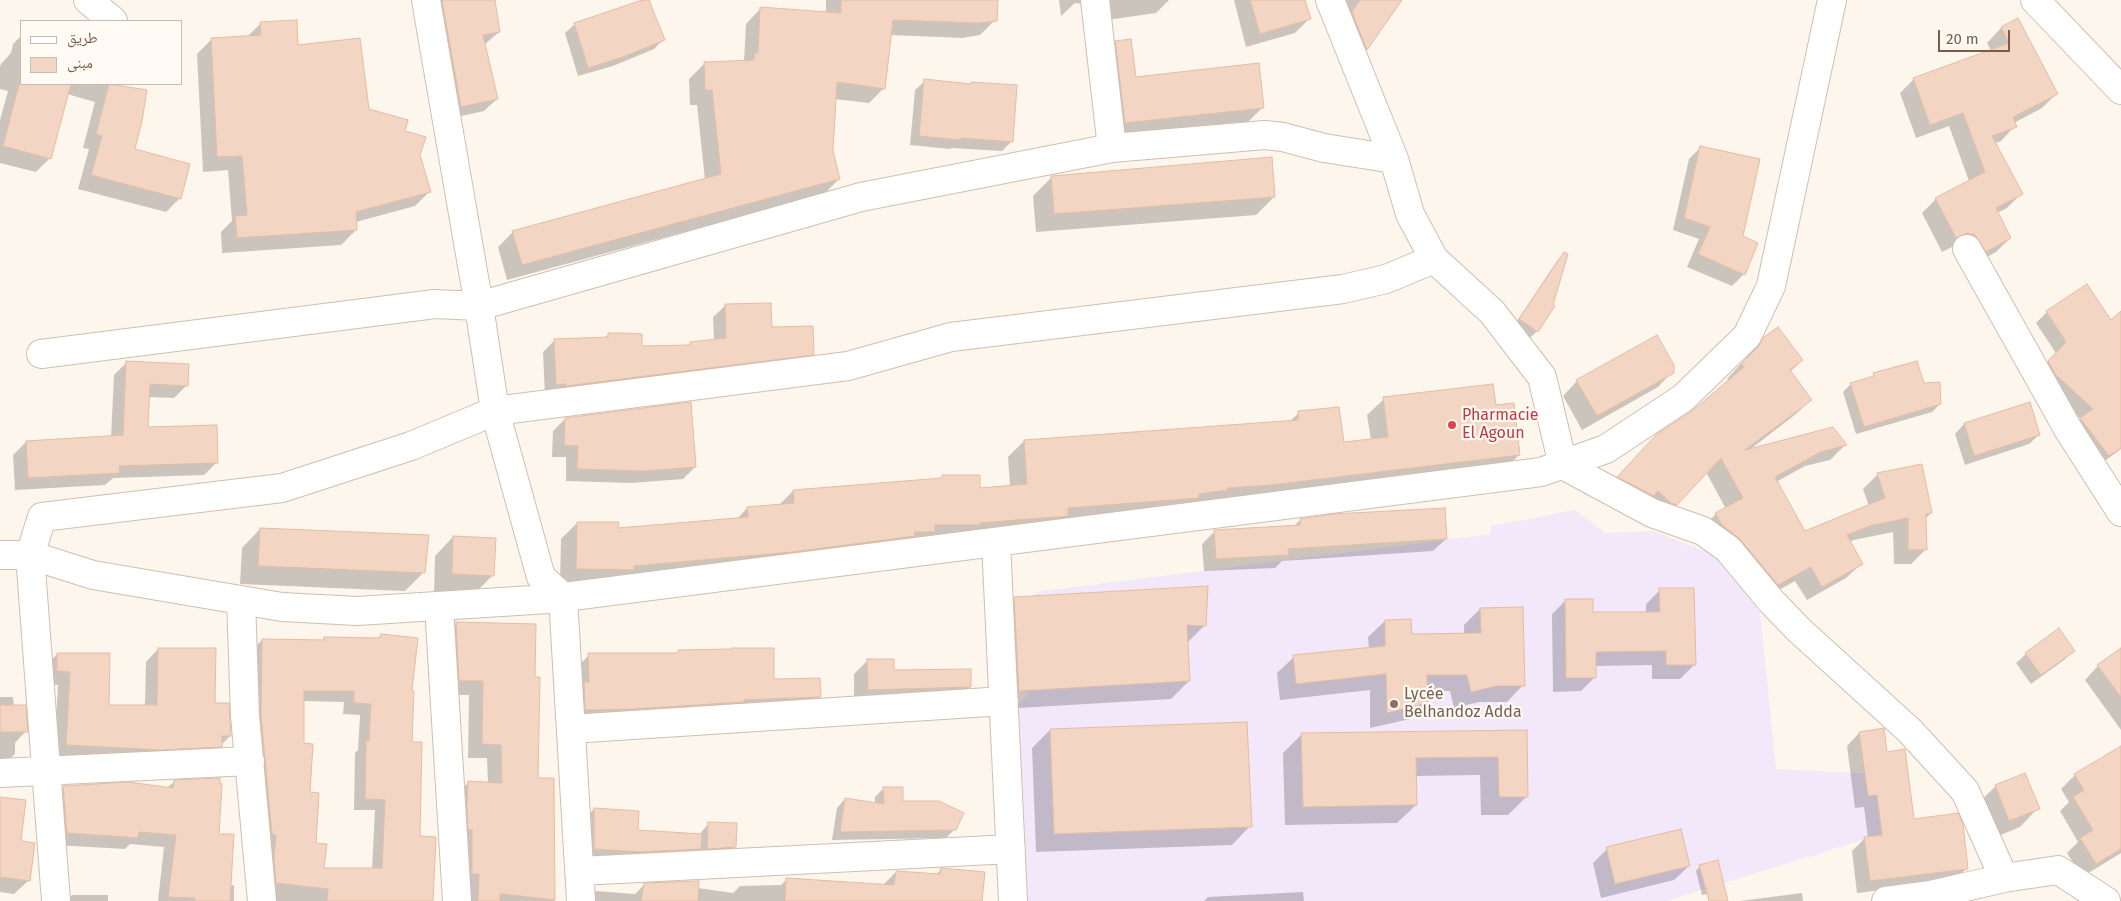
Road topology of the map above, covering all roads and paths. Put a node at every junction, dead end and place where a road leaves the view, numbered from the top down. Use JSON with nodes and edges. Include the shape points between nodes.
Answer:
{"nodes":[{"id":1,"x":88,"y":0,"type":"edge"},
{"id":2,"x":426,"y":0,"type":"edge"},
{"id":3,"x":1095,"y":0,"type":"edge"},
{"id":4,"x":1330,"y":0,"type":"edge"},
{"id":5,"x":1832,"y":0,"type":"edge"},
{"id":6,"x":2035,"y":0,"type":"edge"},
{"id":7,"x":112,"y":20,"type":"edge"},
{"id":8,"x":2121,"y":90,"type":"edge"},
{"id":9,"x":1112,"y":148,"type":"junction"},
{"id":10,"x":1394,"y":159,"type":"junction"},
{"id":11,"x":1967,"y":249,"type":"dead end"},
{"id":12,"x":1434,"y":259,"type":"junction"},
{"id":13,"x":479,"y":306,"type":"junction"},
{"id":14,"x":41,"y":354,"type":"dead end"},
{"id":15,"x":495,"y":411,"type":"junction"},
{"id":16,"x":1563,"y":465,"type":"junction"},
{"id":17,"x":2121,"y":512,"type":"edge"},
{"id":18,"x":996,"y":542,"type":"junction"},
{"id":19,"x":0,"y":555,"type":"edge"},
{"id":20,"x":30,"y":555,"type":"junction"},
{"id":21,"x":563,"y":597,"type":"junction"},
{"id":22,"x":241,"y":600,"type":"junction"},
{"id":23,"x":438,"y":606,"type":"junction"},
{"id":24,"x":1004,"y":701,"type":"junction"},
{"id":25,"x":571,"y":729,"type":"junction"},
{"id":26,"x":250,"y":761,"type":"junction"},
{"id":27,"x":47,"y":771,"type":"junction"},
{"id":28,"x":0,"y":773,"type":"edge"},
{"id":29,"x":1011,"y":849,"type":"junction"},
{"id":30,"x":580,"y":871,"type":"junction"},
{"id":31,"x":2004,"y":878,"type":"junction"},
{"id":32,"x":56,"y":901,"type":"edge"},
{"id":33,"x":262,"y":901,"type":"edge"},
{"id":34,"x":457,"y":901,"type":"edge"},
{"id":35,"x":581,"y":901,"type":"edge"},
{"id":36,"x":1013,"y":901,"type":"edge"},
{"id":37,"x":1886,"y":901,"type":"edge"},
{"id":38,"x":2106,"y":901,"type":"edge"}],
"edges":[{"from":1,"to":7,"type":"street"},
{"from":2,"to":13,"type":"street"},
{"from":3,"to":9,"type":"street"},
{"from":4,"to":10,"type":"street"},
{"from":5,"to":16,"type":"street","via":[[1771,286],[1747,336],[1683,398],[1606,449]]},
{"from":6,"to":8,"type":"street"},
{"from":9,"to":10,"type":"street","via":[[1265,135]]},
{"from":9,"to":13,"type":"street","via":[[861,197]]},
{"from":10,"to":12,"type":"street","via":[[1410,214]]},
{"from":11,"to":17,"type":"street","via":[[2068,430]]},
{"from":12,"to":15,"type":"street","via":[[1386,279],[1343,289],[951,337],[848,366]]},
{"from":12,"to":16,"type":"street","via":[[1492,312],[1542,377]]},
{"from":13,"to":14,"type":"street","via":[[435,304]]},
{"from":13,"to":15,"type":"street"},
{"from":15,"to":20,"type":"street","via":[[411,446],[282,488],[42,517]]},
{"from":15,"to":21,"type":"street","via":[[541,577]]},
{"from":16,"to":18,"type":"street","via":[[1542,472]]},
{"from":16,"to":31,"type":"street","via":[[1652,513],[1703,532],[1728,549],[1799,630],[1910,730],[1965,791]]},
{"from":18,"to":21,"type":"street"},
{"from":18,"to":24,"type":"street"},
{"from":19,"to":20,"type":"street"},
{"from":20,"to":22,"type":"street","via":[[93,575]]},
{"from":20,"to":27,"type":"street"},
{"from":21,"to":23,"type":"street"},
{"from":21,"to":25,"type":"street"},
{"from":22,"to":23,"type":"street","via":[[282,607],[357,611]]},
{"from":22,"to":26,"type":"street"},
{"from":23,"to":34,"type":"street"},
{"from":24,"to":25,"type":"street"},
{"from":24,"to":29,"type":"street"},
{"from":25,"to":30,"type":"street"},
{"from":26,"to":27,"type":"street"},
{"from":26,"to":33,"type":"street"},
{"from":27,"to":28,"type":"street"},
{"from":27,"to":32,"type":"street"},
{"from":29,"to":30,"type":"street"},
{"from":29,"to":36,"type":"street"},
{"from":30,"to":35,"type":"street"},
{"from":31,"to":37,"type":"street","via":[[1931,895]]},
{"from":31,"to":38,"type":"street","via":[[2058,870]]}]}
